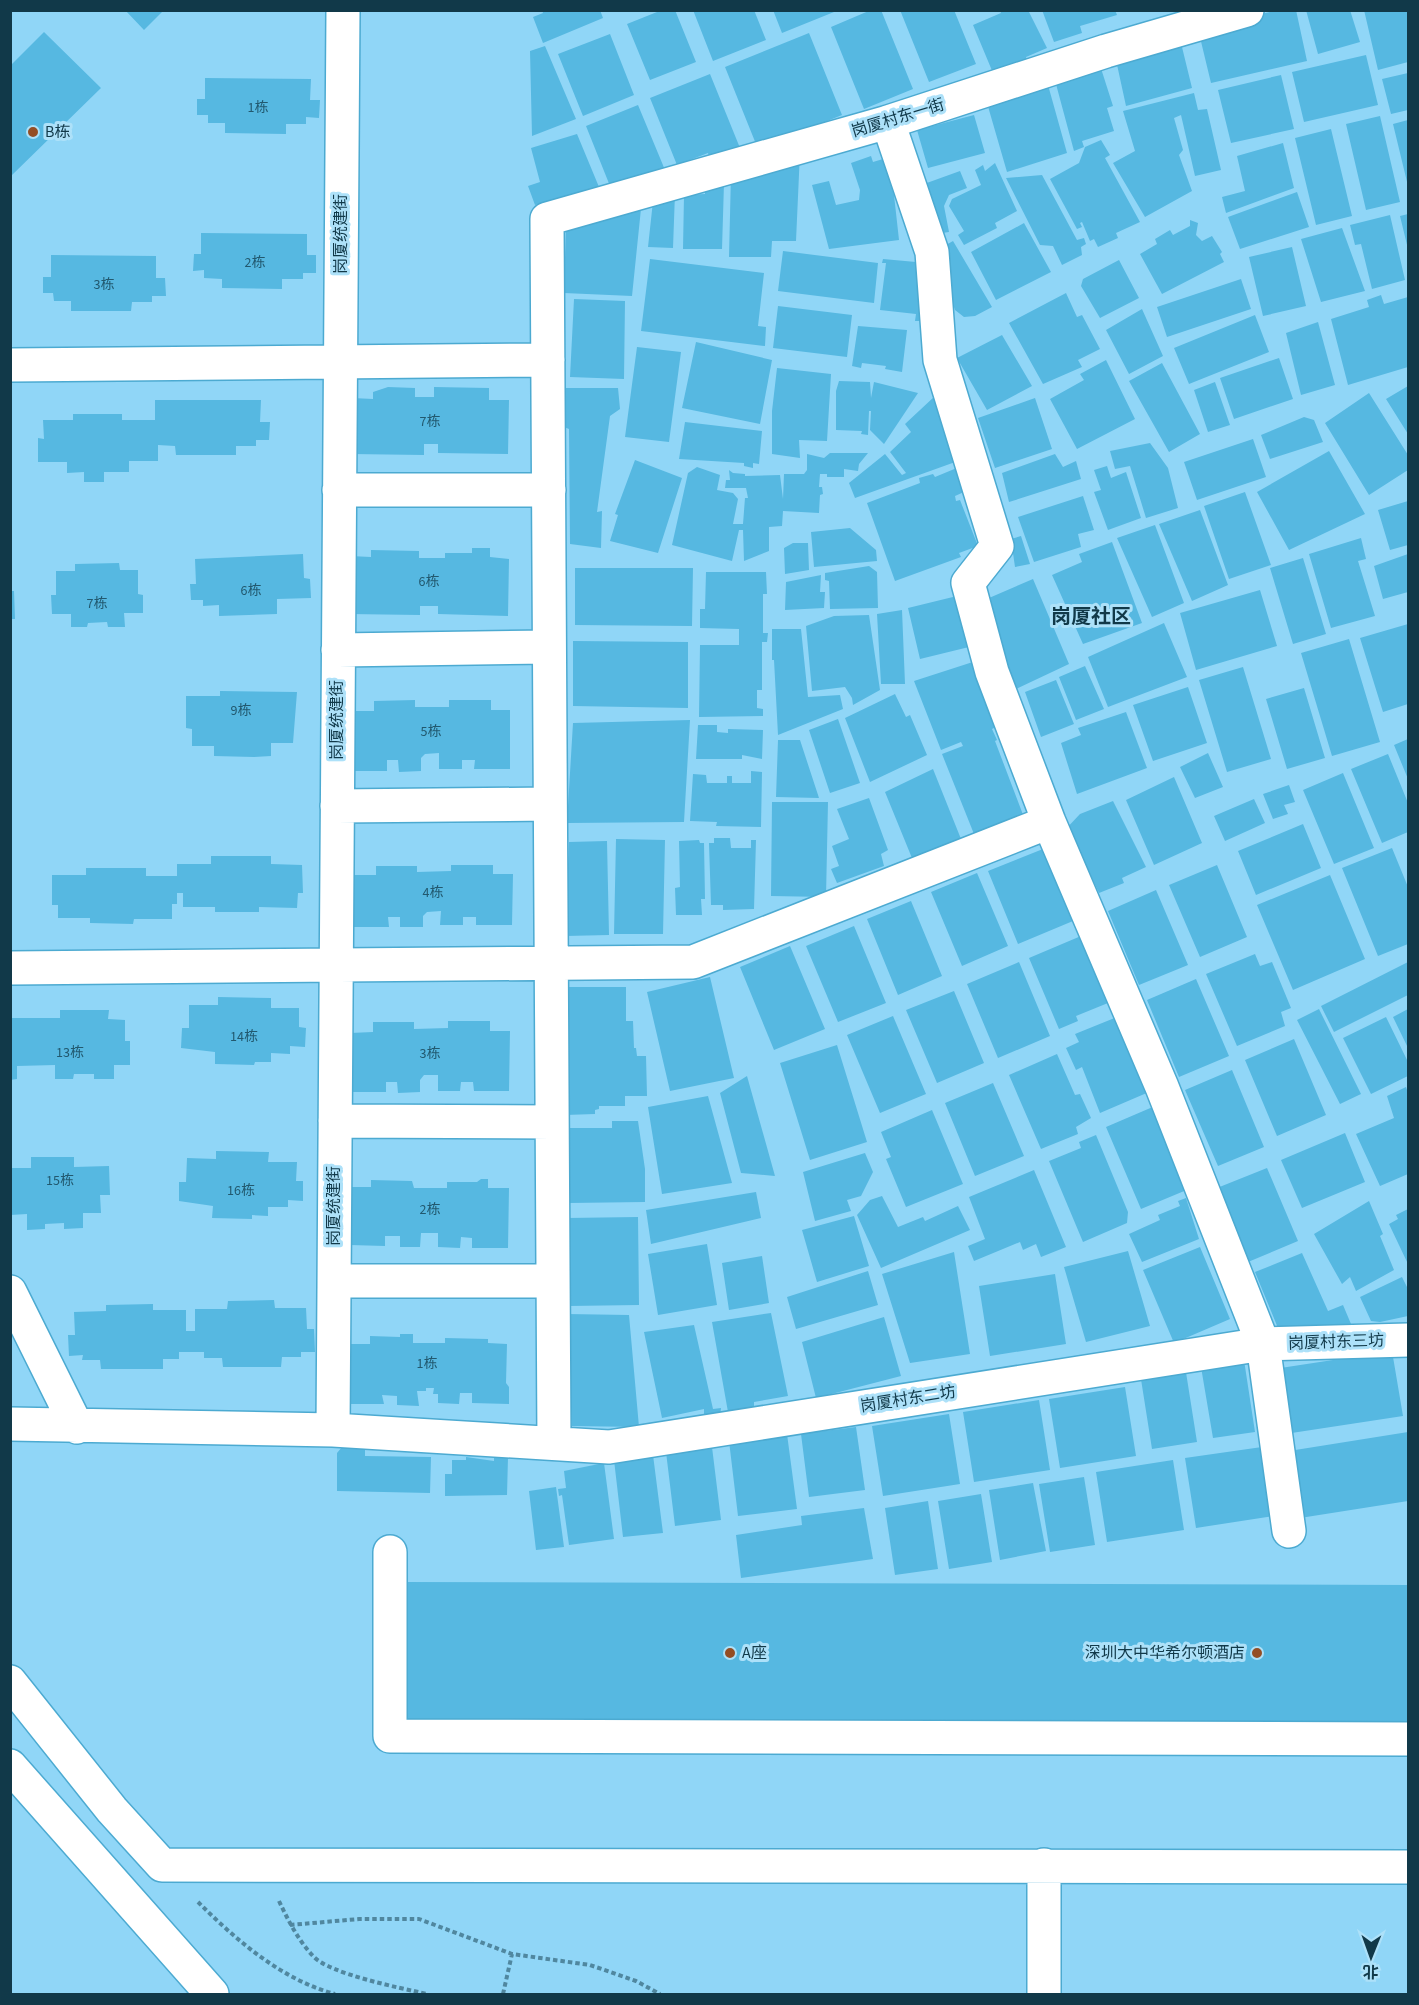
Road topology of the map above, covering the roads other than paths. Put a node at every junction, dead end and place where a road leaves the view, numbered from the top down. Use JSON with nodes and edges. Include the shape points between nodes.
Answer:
{"nodes":[{"id":1,"x":343,"y":10,"type":"edge"},
{"id":2,"x":1247,"y":10,"type":"edge"},
{"id":3,"x":888,"y":122,"type":"junction"},
{"id":4,"x":548,"y":360,"type":"junction"},
{"id":5,"x":340,"y":362,"type":"junction"},
{"id":6,"x":10,"y":365,"type":"edge"},
{"id":7,"x":339,"y":490,"type":"junction"},
{"id":8,"x":549,"y":490,"type":"junction"},
{"id":9,"x":549,"y":647,"type":"junction"},
{"id":10,"x":338,"y":650,"type":"junction"},
{"id":11,"x":550,"y":804,"type":"junction"},
{"id":12,"x":337,"y":806,"type":"junction"},
{"id":13,"x":1048,"y":822,"type":"junction"},
{"id":14,"x":551,"y":964,"type":"junction"},
{"id":15,"x":336,"y":967,"type":"junction"},
{"id":16,"x":10,"y":968,"type":"edge"},
{"id":17,"x":335,"y":1121,"type":"junction"},
{"id":18,"x":552,"y":1122,"type":"junction"},
{"id":19,"x":334,"y":1281,"type":"junction"},
{"id":20,"x":552,"y":1281,"type":"junction"},
{"id":21,"x":10,"y":1292,"type":"edge"},
{"id":22,"x":1408,"y":1340,"type":"edge"},
{"id":23,"x":1263,"y":1344,"type":"junction"},
{"id":24,"x":10,"y":1424,"type":"edge"},
{"id":25,"x":77,"y":1427,"type":"junction"},
{"id":26,"x":333,"y":1430,"type":"junction"},
{"id":27,"x":554,"y":1443,"type":"junction"},
{"id":28,"x":1289,"y":1531,"type":"dead end"},
{"id":29,"x":390,"y":1552,"type":"dead end"},
{"id":30,"x":10,"y":1682,"type":"edge"},
{"id":31,"x":1408,"y":1739,"type":"edge"},
{"id":32,"x":10,"y":1766,"type":"edge"},
{"id":33,"x":1044,"y":1865,"type":"junction"},
{"id":34,"x":1408,"y":1867,"type":"edge"},
{"id":35,"x":212,"y":1995,"type":"edge"},
{"id":36,"x":1044,"y":1995,"type":"edge"}],
"edges":[{"from":1,"to":5,"type":"main road","name":"岗厦统建街"},
{"from":2,"to":3,"type":"main road","name":"岗厦村东一街"},
{"from":3,"to":4,"type":"main road","name":"岗厦村东一街","via":[[547,219]]},
{"from":3,"to":13,"type":"main road","via":[[932,252],[940,360],[997,546],[968,583],[992,672]]},
{"from":4,"to":5,"type":"main road"},
{"from":4,"to":8,"type":"main road"},
{"from":5,"to":6,"type":"main road"},
{"from":5,"to":7,"type":"main road","name":"岗厦统建街"},
{"from":7,"to":8,"type":"main road"},
{"from":7,"to":10,"type":"main road","name":"岗厦统建街"},
{"from":8,"to":9,"type":"main road"},
{"from":9,"to":10,"type":"main road"},
{"from":9,"to":11,"type":"main road"},
{"from":10,"to":12,"type":"main road","name":"岗厦统建街"},
{"from":11,"to":12,"type":"main road"},
{"from":11,"to":14,"type":"main road"},
{"from":12,"to":15,"type":"main road","name":"岗厦统建街"},
{"from":13,"to":14,"type":"main road","via":[[693,962]]},
{"from":13,"to":23,"type":"main road","via":[[1162,1087]]},
{"from":14,"to":15,"type":"main road"},
{"from":14,"to":18,"type":"main road"},
{"from":15,"to":16,"type":"main road"},
{"from":15,"to":17,"type":"main road","name":"岗厦统建街"},
{"from":17,"to":18,"type":"main road"},
{"from":17,"to":19,"type":"main road","name":"岗厦统建街"},
{"from":18,"to":20,"type":"main road"},
{"from":19,"to":20,"type":"main road"},
{"from":19,"to":26,"type":"main road","name":"岗厦统建街"},
{"from":20,"to":27,"type":"main road"},
{"from":21,"to":25,"type":"main road"},
{"from":22,"to":23,"type":"main road","name":"岗厦村东三坊"},
{"from":23,"to":27,"type":"main road","name":"岗厦村东二坊","via":[[609,1447]]},
{"from":23,"to":28,"type":"main road"},
{"from":24,"to":25,"type":"main road","name":"岗厦村东二坊"},
{"from":25,"to":26,"type":"main road","name":"岗厦村东二坊"},
{"from":26,"to":27,"type":"main road","name":"岗厦村东二坊"},
{"from":29,"to":31,"type":"main road","via":[[390,1736]]},
{"from":30,"to":33,"type":"main road","via":[[112,1810],[162,1864]]},
{"from":32,"to":35,"type":"main road"},
{"from":33,"to":34,"type":"main road"},
{"from":33,"to":36,"type":"main road"}]}
